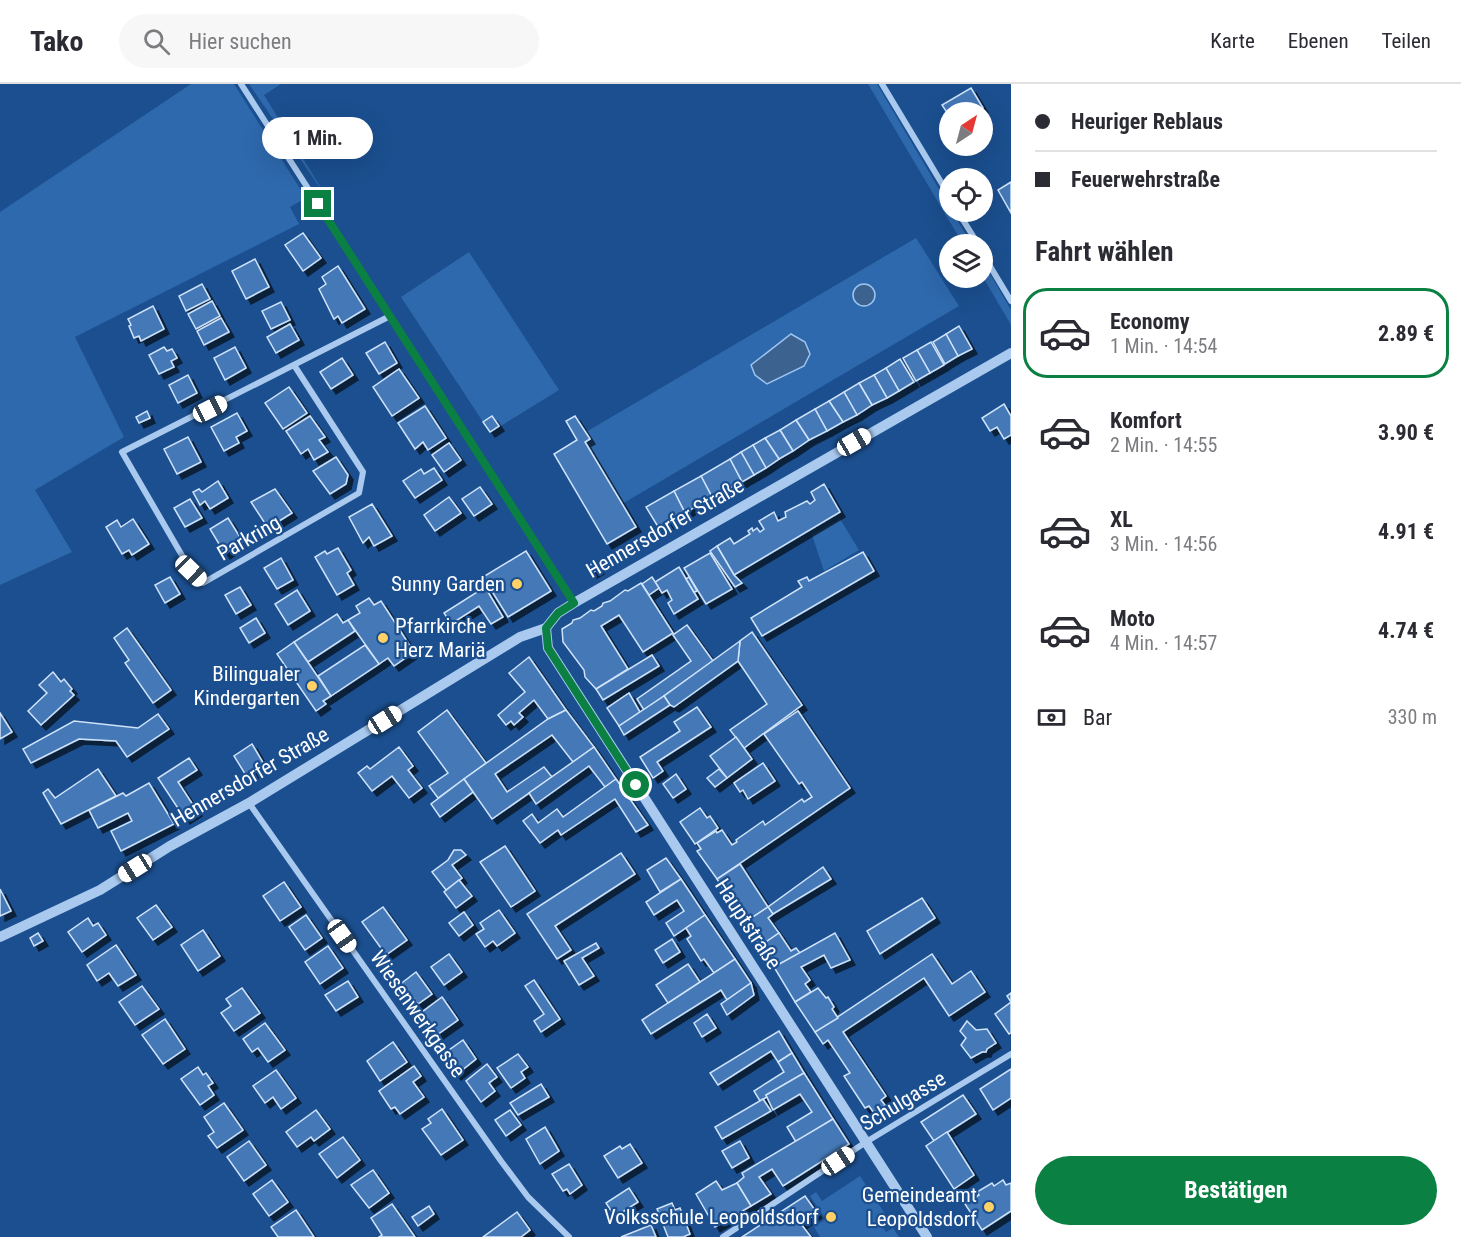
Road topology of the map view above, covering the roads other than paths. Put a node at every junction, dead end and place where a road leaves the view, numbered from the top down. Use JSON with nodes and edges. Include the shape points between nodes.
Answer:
{"nodes":[{"id":1,"x":241,"y":84,"type":"edge"},
{"id":2,"x":882,"y":84,"type":"edge"},
{"id":3,"x":939,"y":180,"type":"edge"},
{"id":4,"x":993,"y":271,"type":"edge"},
{"id":5,"x":1011,"y":301,"type":"edge"},
{"id":6,"x":390,"y":316,"type":"junction"},
{"id":7,"x":1011,"y":353,"type":"edge"},
{"id":8,"x":294,"y":365,"type":"junction"},
{"id":9,"x":574,"y":603,"type":"junction"},
{"id":10,"x":546,"y":628,"type":"junction"},
{"id":11,"x":249,"y":803,"type":"junction"},
{"id":12,"x":0,"y":937,"type":"edge"},
{"id":13,"x":1011,"y":1054,"type":"edge"},
{"id":14,"x":866,"y":1142,"type":"junction"},
{"id":15,"x":569,"y":1237,"type":"edge"},
{"id":16,"x":723,"y":1237,"type":"edge"},
{"id":17,"x":927,"y":1237,"type":"edge"}],
"edges":[{"from":1,"to":6,"type":"street"},
{"from":2,"to":3,"type":"street"},
{"from":4,"to":5,"type":"street"},
{"from":6,"to":8,"type":"street","name":"Parkring"},
{"from":6,"to":9,"type":"street"},
{"from":7,"to":9,"type":"street","name":"Hennersdorfer Straße"},
{"from":8,"to":8,"type":"street","name":"Parkring","via":[[122,452],[191,571],[203,583],[359,493],[363,472]]},
{"from":9,"to":10,"type":"street","name":"Hennersdorfer Straße","via":[[558,613]]},
{"from":10,"to":11,"type":"street","name":"Hennersdorfer Straße","via":[[520,637]]},
{"from":10,"to":14,"type":"street","name":"Hauptstraße","via":[[548,648]]},
{"from":11,"to":12,"type":"street","name":"Hennersdorfer Straße","via":[[100,890]]},
{"from":11,"to":15,"type":"street","name":"Wiesenwerkgasse","via":[[508,1170],[528,1197]]},
{"from":13,"to":14,"type":"street","name":"Schulgasse"},
{"from":14,"to":16,"type":"street","name":"Schulgasse"},
{"from":14,"to":17,"type":"street","name":"Hauptstraße"}]}
